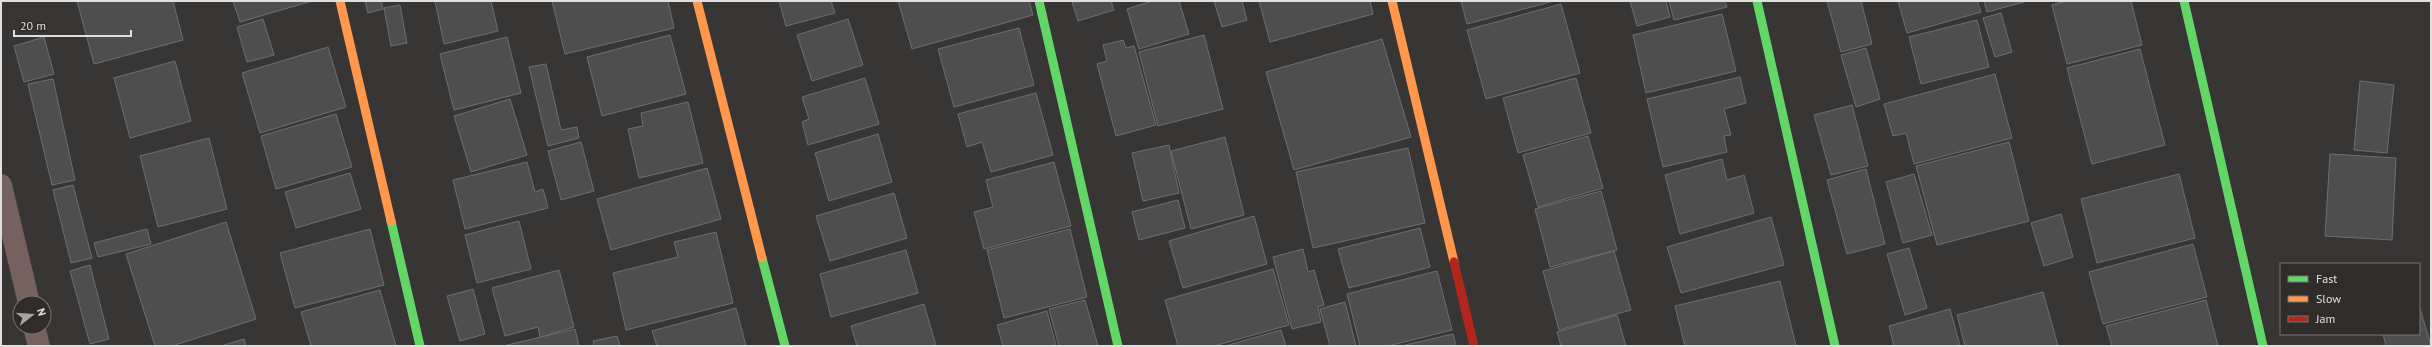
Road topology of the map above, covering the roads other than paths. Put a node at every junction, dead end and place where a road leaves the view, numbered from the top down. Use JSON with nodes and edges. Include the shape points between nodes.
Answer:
{"nodes":[{"id":1,"x":340,"y":1,"type":"edge"},
{"id":2,"x":697,"y":1,"type":"edge"},
{"id":3,"x":1039,"y":1,"type":"edge"},
{"id":4,"x":1392,"y":1,"type":"edge"},
{"id":5,"x":1758,"y":1,"type":"edge"},
{"id":6,"x":2184,"y":1,"type":"edge"},
{"id":7,"x":1,"y":185,"type":"edge"},
{"id":8,"x":27,"y":295,"type":"edge"},
{"id":9,"x":36,"y":335,"type":"edge"},
{"id":10,"x":39,"y":346,"type":"edge"},
{"id":11,"x":420,"y":346,"type":"edge"},
{"id":12,"x":785,"y":346,"type":"edge"},
{"id":13,"x":1118,"y":346,"type":"edge"},
{"id":14,"x":1474,"y":346,"type":"edge"},
{"id":15,"x":1835,"y":346,"type":"edge"},
{"id":16,"x":2264,"y":346,"type":"edge"}],
"edges":[{"from":1,"to":11,"type":"street"},
{"from":2,"to":12,"type":"street"},
{"from":3,"to":13,"type":"street"},
{"from":4,"to":14,"type":"street"},
{"from":5,"to":15,"type":"street"},
{"from":6,"to":16,"type":"street"},
{"from":7,"to":8,"type":"street"},
{"from":9,"to":10,"type":"street"}]}
